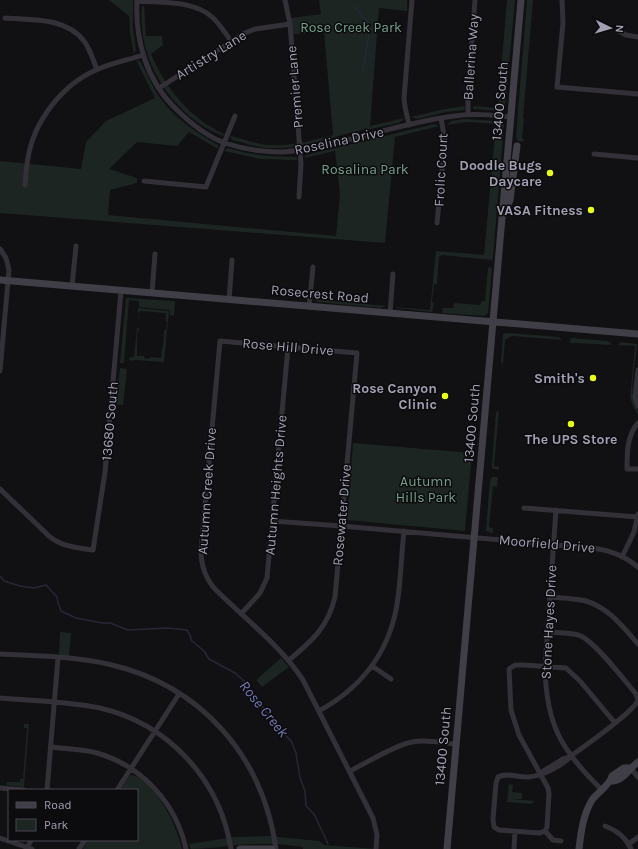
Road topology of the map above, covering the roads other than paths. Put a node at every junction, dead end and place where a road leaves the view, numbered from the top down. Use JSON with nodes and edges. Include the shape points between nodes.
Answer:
{"nodes":[{"id":1,"x":137,"y":0,"type":"edge"},
{"id":2,"x":285,"y":0,"type":"edge"},
{"id":3,"x":412,"y":0,"type":"edge"},
{"id":4,"x":476,"y":0,"type":"edge"},
{"id":5,"x":521,"y":0,"type":"edge"},
{"id":6,"x":562,"y":0,"type":"edge"},
{"id":7,"x":5,"y":18,"type":"dead end"},
{"id":8,"x":290,"y":24,"type":"junction"},
{"id":9,"x":619,"y":31,"type":"dead end"},
{"id":10,"x":638,"y":37,"type":"edge"},
{"id":11,"x":231,"y":41,"type":"junction"},
{"id":12,"x":143,"y":55,"type":"junction"},
{"id":13,"x":97,"y":69,"type":"junction"},
{"id":14,"x":159,"y":88,"type":"junction"},
{"id":15,"x":638,"y":94,"type":"edge"},
{"id":16,"x":468,"y":114,"type":"junction"},
{"id":17,"x":235,"y":116,"type":"dead end"},
{"id":18,"x":511,"y":117,"type":"junction"},
{"id":19,"x":442,"y":118,"type":"junction"},
{"id":20,"x":409,"y":125,"type":"junction"},
{"id":21,"x":224,"y":142,"type":"junction"},
{"id":22,"x":517,"y":146,"type":"dead end"},
{"id":23,"x":300,"y":150,"type":"junction"},
{"id":24,"x":594,"y":154,"type":"dead end"},
{"id":25,"x":638,"y":158,"type":"edge"},
{"id":26,"x":144,"y":181,"type":"dead end"},
{"id":27,"x":25,"y":185,"type":"dead end"},
{"id":28,"x":299,"y":197,"type":"dead end"},
{"id":29,"x":437,"y":223,"type":"dead end"},
{"id":30,"x":502,"y":224,"type":"junction"},
{"id":31,"x":76,"y":246,"type":"dead end"},
{"id":32,"x":0,"y":249,"type":"edge"},
{"id":33,"x":155,"y":254,"type":"dead end"},
{"id":34,"x":232,"y":260,"type":"dead end"},
{"id":35,"x":313,"y":267,"type":"dead end"},
{"id":36,"x":393,"y":274,"type":"dead end"},
{"id":37,"x":0,"y":280,"type":"edge"},
{"id":38,"x":8,"y":281,"type":"junction"},
{"id":39,"x":72,"y":286,"type":"junction"},
{"id":40,"x":121,"y":291,"type":"junction"},
{"id":41,"x":152,"y":293,"type":"junction"},
{"id":42,"x":229,"y":300,"type":"junction"},
{"id":43,"x":309,"y":307,"type":"junction"},
{"id":44,"x":390,"y":313,"type":"junction"},
{"id":45,"x":494,"y":322,"type":"junction"},
{"id":46,"x":638,"y":334,"type":"edge"},
{"id":47,"x":220,"y":341,"type":"joint"},
{"id":48,"x":288,"y":347,"type":"junction"},
{"id":49,"x":357,"y":353,"type":"joint"},
{"id":50,"x":638,"y":370,"type":"edge"},
{"id":51,"x":0,"y":371,"type":"edge"},
{"id":52,"x":638,"y":406,"type":"edge"},
{"id":53,"x":638,"y":423,"type":"edge"},
{"id":54,"x":638,"y":469,"type":"edge"},
{"id":55,"x":0,"y":489,"type":"edge"},
{"id":56,"x":524,"y":508,"type":"dead end"},
{"id":57,"x":556,"y":510,"type":"junction"},
{"id":58,"x":638,"y":515,"type":"edge"},
{"id":59,"x":272,"y":522,"type":"junction"},
{"id":60,"x":342,"y":526,"type":"junction"},
{"id":61,"x":404,"y":531,"type":"junction"},
{"id":62,"x":474,"y":537,"type":"junction"},
{"id":63,"x":554,"y":544,"type":"junction"},
{"id":64,"x":622,"y":557,"type":"junction"},
{"id":65,"x":638,"y":568,"type":"edge"},
{"id":66,"x":550,"y":597,"type":"junction"},
{"id":67,"x":241,"y":614,"type":"junction"},
{"id":68,"x":547,"y":632,"type":"junction"},
{"id":69,"x":638,"y":644,"type":"edge"},
{"id":70,"x":0,"y":654,"type":"edge"},
{"id":71,"x":58,"y":658,"type":"junction"},
{"id":72,"x":289,"y":660,"type":"junction"},
{"id":73,"x":372,"y":666,"type":"junction"},
{"id":74,"x":544,"y":667,"type":"junction"},
{"id":75,"x":391,"y":679,"type":"dead end"},
{"id":76,"x":179,"y":694,"type":"junction"},
{"id":77,"x":0,"y":698,"type":"edge"},
{"id":78,"x":638,"y":700,"type":"edge"},
{"id":79,"x":55,"y":703,"type":"junction"},
{"id":80,"x":320,"y":711,"type":"junction"},
{"id":81,"x":615,"y":723,"type":"junction"},
{"id":82,"x":155,"y":731,"type":"junction"},
{"id":83,"x":456,"y":744,"type":"junction"},
{"id":84,"x":51,"y":747,"type":"junction"},
{"id":85,"x":571,"y":756,"type":"junction"},
{"id":86,"x":638,"y":762,"type":"edge"},
{"id":87,"x":630,"y":768,"type":"junction"},
{"id":88,"x":131,"y":769,"type":"junction"},
{"id":89,"x":350,"y":771,"type":"junction"},
{"id":90,"x":540,"y":774,"type":"junction"},
{"id":91,"x":638,"y":777,"type":"edge"},
{"id":92,"x":0,"y":788,"type":"edge"},
{"id":93,"x":12,"y":789,"type":"edge"},
{"id":94,"x":47,"y":789,"type":"edge"},
{"id":95,"x":118,"y":789,"type":"edge"},
{"id":96,"x":601,"y":789,"type":"junction"},
{"id":97,"x":605,"y":826,"type":"dead end"},
{"id":98,"x":515,"y":831,"type":"junction"},
{"id":99,"x":545,"y":831,"type":"junction"},
{"id":100,"x":638,"y":837,"type":"edge"},
{"id":101,"x":9,"y":841,"type":"edge"},
{"id":102,"x":561,"y":841,"type":"dead end"},
{"id":103,"x":630,"y":847,"type":"edge"},
{"id":104,"x":30,"y":848,"type":"edge"},
{"id":105,"x":186,"y":849,"type":"edge"},
{"id":106,"x":231,"y":849,"type":"edge"},
{"id":107,"x":240,"y":849,"type":"edge"},
{"id":108,"x":272,"y":849,"type":"edge"},
{"id":109,"x":276,"y":849,"type":"edge"},
{"id":110,"x":376,"y":849,"type":"edge"},
{"id":111,"x":447,"y":849,"type":"edge"},
{"id":112,"x":514,"y":849,"type":"edge"},
{"id":113,"x":579,"y":849,"type":"edge"}],
"edges":[{"from":1,"to":11,"type":"street","via":[[181,4],[202,10],[213,17]]},
{"from":1,"to":12,"type":"street","name":"Roselina Drive","via":[[136,16]]},
{"from":2,"to":8,"type":"street","name":"Premier Lane"},
{"from":3,"to":20,"type":"street","via":[[404,98]]},
{"from":4,"to":16,"type":"street","name":"Ballerina Way"},
{"from":5,"to":18,"type":"main road","name":"13400 South"},
{"from":6,"to":15,"type":"street","via":[[563,23],[557,87]]},
{"from":7,"to":13,"type":"street","via":[[51,22],[68,28],[83,40]]},
{"from":8,"to":11,"type":"street","name":"Artistry Lane","via":[[255,29]]},
{"from":8,"to":23,"type":"street","name":"Premier Lane"},
{"from":9,"to":10,"type":"street"},
{"from":11,"to":14,"type":"street","name":"Artistry Lane"},
{"from":12,"to":13,"type":"street"},
{"from":12,"to":14,"type":"street","name":"Roselina Drive"},
{"from":13,"to":27,"type":"street","via":[[64,91],[40,123],[28,157]]},
{"from":14,"to":21,"type":"street","name":"Roselina Drive","via":[[170,104],[195,126]]},
{"from":16,"to":18,"type":"street","name":"Roselina Drive"},
{"from":16,"to":19,"type":"street","name":"Roselina Drive"},
{"from":17,"to":21,"type":"street"},
{"from":18,"to":30,"type":"main road","name":"13400 South"},
{"from":19,"to":20,"type":"street","name":"Roselina Drive"},
{"from":19,"to":29,"type":"street","name":"Frolic Court","via":[[445,141]]},
{"from":20,"to":23,"type":"street","name":"Roselina Drive"},
{"from":21,"to":23,"type":"street","name":"Roselina Drive","via":[[267,152]]},
{"from":21,"to":26,"type":"street","via":[[206,187]]},
{"from":22,"to":30,"type":"main road","via":[[510,200]]},
{"from":23,"to":28,"type":"street","name":"Premier Lane"},
{"from":24,"to":25,"type":"street"},
{"from":30,"to":45,"type":"main road","name":"13400 South"},
{"from":31,"to":39,"type":"street"},
{"from":32,"to":38,"type":"street","via":[[8,264]]},
{"from":33,"to":41,"type":"street"},
{"from":34,"to":42,"type":"street"},
{"from":35,"to":43,"type":"street"},
{"from":36,"to":44,"type":"street"},
{"from":37,"to":38,"type":"main road","name":"Rosecrest Road"},
{"from":38,"to":39,"type":"main road","name":"Rosecrest Road"},
{"from":38,"to":51,"type":"street"},
{"from":39,"to":40,"type":"main road","name":"Rosecrest Road"},
{"from":40,"to":41,"type":"main road","name":"Rosecrest Road"},
{"from":40,"to":55,"type":"street","name":"13680 South","via":[[106,472],[93,550],[66,546],[50,538]]},
{"from":41,"to":42,"type":"main road","name":"Rosecrest Road"},
{"from":42,"to":43,"type":"main road","name":"Rosecrest Road"},
{"from":43,"to":44,"type":"main road","name":"Rosecrest Road"},
{"from":44,"to":45,"type":"main road","name":"Rosecrest Road"},
{"from":45,"to":46,"type":"main road","name":"Rosecrest Road"},
{"from":45,"to":62,"type":"main road","name":"13400 South"},
{"from":47,"to":48,"type":"street","name":"Rose Hill Drive"},
{"from":47,"to":67,"type":"street","name":"Autumn Creek Drive","via":[[201,560],[205,576],[211,585]]},
{"from":48,"to":49,"type":"street","name":"Rose Hill Drive"},
{"from":48,"to":59,"type":"street","name":"Autumn Heights Drive"},
{"from":49,"to":60,"type":"street","name":"Rosewater Drive"},
{"from":50,"to":52,"type":"street","via":[[635,397]]},
{"from":53,"to":54,"type":"street","via":[[632,429],[626,468]]},
{"from":56,"to":57,"type":"street"},
{"from":57,"to":58,"type":"street"},
{"from":57,"to":63,"type":"street","name":"Stone Hayes Drive"},
{"from":58,"to":64,"type":"street","via":[[634,532]]},
{"from":59,"to":60,"type":"street","name":"Moorfield Drive"},
{"from":59,"to":67,"type":"street","name":"Autumn Heights Drive","via":[[266,584]]},
{"from":60,"to":61,"type":"street","name":"Moorfield Drive"},
{"from":60,"to":72,"type":"street","name":"Rosewater Drive","via":[[336,589],[330,613],[323,628],[312,641]]},
{"from":61,"to":62,"type":"street","name":"Moorfield Drive"},
{"from":61,"to":73,"type":"street","via":[[394,620],[386,643]]},
{"from":62,"to":63,"type":"street","name":"Moorfield Drive"},
{"from":62,"to":83,"type":"main road","name":"13400 South"},
{"from":63,"to":64,"type":"street","name":"Moorfield Drive","via":[[600,549]]},
{"from":63,"to":66,"type":"street","name":"Stone Hayes Drive"},
{"from":64,"to":65,"type":"street","name":"Moorfield Drive"},
{"from":66,"to":68,"type":"street","name":"Stone Hayes Drive"},
{"from":66,"to":69,"type":"street","via":[[580,600],[600,607],[617,620]]},
{"from":67,"to":72,"type":"street","name":"Autumn Creek Drive"},
{"from":68,"to":74,"type":"street","name":"Stone Hayes Drive"},
{"from":68,"to":78,"type":"street","via":[[575,634],[586,639],[636,694]]},
{"from":70,"to":71,"type":"street"},
{"from":71,"to":76,"type":"street","via":[[99,662],[123,668],[154,680]]},
{"from":71,"to":79,"type":"street"},
{"from":72,"to":80,"type":"street","name":"Autumn Creek Drive"},
{"from":73,"to":75,"type":"street"},
{"from":73,"to":80,"type":"street","via":[[348,692]]},
{"from":74,"to":81,"type":"street","via":[[562,667],[570,671]]},
{"from":74,"to":85,"type":"street","name":"Stone Hayes Drive","via":[[545,688],[552,722],[558,737]]},
{"from":74,"to":90,"type":"street","via":[[516,665],[509,672],[511,710],[519,735]]},
{"from":76,"to":82,"type":"street"},
{"from":76,"to":109,"type":"street","via":[[215,723],[247,764],[266,805]]},
{"from":77,"to":79,"type":"street"},
{"from":78,"to":81,"type":"street","via":[[635,706]]},
{"from":79,"to":82,"type":"street","via":[[86,705],[109,710],[132,718]]},
{"from":79,"to":84,"type":"street"},
{"from":80,"to":89,"type":"street","name":"Autumn Creek Drive"},
{"from":81,"to":85,"type":"street"},
{"from":82,"to":88,"type":"street"},
{"from":82,"to":106,"type":"street","via":[[180,750],[204,779],[223,816]]},
{"from":83,"to":89,"type":"street","via":[[411,742]]},
{"from":83,"to":111,"type":"main road","name":"13400 South"},
{"from":84,"to":88,"type":"street","via":[[95,753]]},
{"from":84,"to":94,"type":"street"},
{"from":85,"to":90,"type":"street","via":[[566,762]]},
{"from":85,"to":96,"type":"street","name":"Stone Hayes Drive"},
{"from":86,"to":87,"type":"main road"},
{"from":87,"to":91,"type":"street"},
{"from":87,"to":96,"type":"main road","via":[[624,768],[612,776],[611,781]]},
{"from":88,"to":95,"type":"street"},
{"from":88,"to":105,"type":"street","via":[[146,780],[164,800],[178,824]]},
{"from":89,"to":110,"type":"street","name":"Autumn Creek Drive","via":[[375,823]]},
{"from":90,"to":98,"type":"street","via":[[529,777],[498,777],[493,825],[497,829]]},
{"from":90,"to":99,"type":"street","via":[[550,794]]},
{"from":92,"to":93,"type":"street"},
{"from":96,"to":113,"type":"main road","via":[[585,814]]},
{"from":97,"to":103,"type":"street","via":[[617,832]]},
{"from":98,"to":99,"type":"street"},
{"from":98,"to":112,"type":"street"},
{"from":99,"to":102,"type":"street","via":[[553,840]]},
{"from":100,"to":103,"type":"street"},
{"from":101,"to":104,"type":"street"},
{"from":107,"to":108,"type":"main road"}]}
